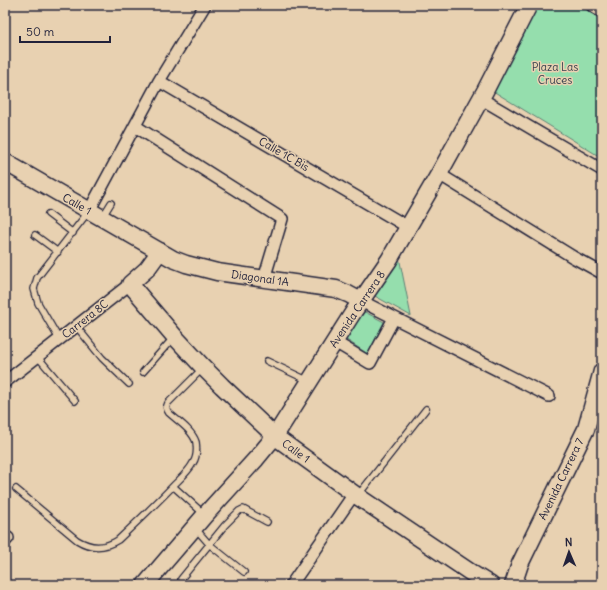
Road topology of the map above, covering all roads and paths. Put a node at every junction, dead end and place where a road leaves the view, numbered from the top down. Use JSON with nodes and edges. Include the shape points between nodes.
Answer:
{"nodes":[{"id":1,"x":205,"y":5,"type":"edge"},
{"id":2,"x":529,"y":5,"type":"edge"},
{"id":3,"x":595,"y":5,"type":"edge"},
{"id":4,"x":602,"y":9,"type":"edge"},
{"id":5,"x":159,"y":81,"type":"junction"},
{"id":6,"x":482,"y":99,"type":"junction"},
{"id":7,"x":135,"y":126,"type":"junction"},
{"id":8,"x":8,"y":162,"type":"edge"},
{"id":9,"x":602,"y":170,"type":"edge"},
{"id":10,"x":439,"y":174,"type":"junction"},
{"id":11,"x":111,"y":203,"type":"dead end"},
{"id":12,"x":48,"y":214,"type":"dead end"},
{"id":13,"x":95,"y":215,"type":"junction"},
{"id":14,"x":408,"y":227,"type":"junction"},
{"id":15,"x":73,"y":233,"type":"junction"},
{"id":16,"x":35,"y":235,"type":"dead end"},
{"id":17,"x":58,"y":252,"type":"junction"},
{"id":18,"x":160,"y":252,"type":"junction"},
{"id":19,"x":602,"y":273,"type":"edge"},
{"id":20,"x":264,"y":279,"type":"junction"},
{"id":21,"x":130,"y":284,"type":"junction"},
{"id":22,"x":361,"y":301,"type":"junction"},
{"id":23,"x":394,"y":318,"type":"junction"},
{"id":24,"x":76,"y":326,"type":"junction"},
{"id":25,"x":174,"y":337,"type":"junction"},
{"id":26,"x":59,"y":339,"type":"junction"},
{"id":27,"x":335,"y":342,"type":"junction"},
{"id":28,"x":37,"y":356,"type":"junction"},
{"id":29,"x":267,"y":361,"type":"dead end"},
{"id":30,"x":203,"y":367,"type":"junction"},
{"id":31,"x":602,"y":371,"type":"edge"},
{"id":32,"x":143,"y":372,"type":"dead end"},
{"id":33,"x":309,"y":381,"type":"junction"},
{"id":34,"x":5,"y":382,"type":"edge"},
{"id":35,"x":129,"y":384,"type":"dead end"},
{"id":36,"x":550,"y":396,"type":"dead end"},
{"id":37,"x":75,"y":401,"type":"dead end"},
{"id":38,"x":426,"y":409,"type":"dead end"},
{"id":39,"x":275,"y":436,"type":"junction"},
{"id":40,"x":173,"y":486,"type":"junction"},
{"id":41,"x":16,"y":490,"type":"dead end"},
{"id":42,"x":355,"y":495,"type":"junction"},
{"id":43,"x":205,"y":515,"type":"junction"},
{"id":44,"x":267,"y":522,"type":"dead end"},
{"id":45,"x":194,"y":527,"type":"junction"},
{"id":46,"x":209,"y":544,"type":"junction"},
{"id":47,"x":244,"y":572,"type":"dead end"},
{"id":48,"x":145,"y":585,"type":"edge"},
{"id":49,"x":183,"y":585,"type":"edge"},
{"id":50,"x":291,"y":585,"type":"edge"},
{"id":51,"x":491,"y":585,"type":"edge"},
{"id":52,"x":513,"y":585,"type":"edge"}],
"edges":[{"from":1,"to":5,"type":"street"},
{"from":2,"to":6,"type":"main road","name":"Avenida Carrera 8"},
{"from":3,"to":4,"type":"main road"},
{"from":5,"to":7,"type":"street"},
{"from":5,"to":14,"type":"street","name":"Calle 1C Bis"},
{"from":6,"to":9,"type":"street"},
{"from":6,"to":10,"type":"main road","name":"Avenida Carrera 8"},
{"from":7,"to":13,"type":"street"},
{"from":7,"to":20,"type":"street","via":[[282,219]]},
{"from":8,"to":13,"type":"main road","name":"Calle 1"},
{"from":10,"to":14,"type":"main road","name":"Avenida Carrera 8"},
{"from":10,"to":19,"type":"street"},
{"from":11,"to":13,"type":"lane"},
{"from":12,"to":15,"type":"lane"},
{"from":13,"to":15,"type":"lane"},
{"from":13,"to":18,"type":"main road","name":"Calle 1"},
{"from":14,"to":22,"type":"main road","name":"Avenida Carrera 8"},
{"from":15,"to":17,"type":"lane"},
{"from":16,"to":17,"type":"lane"},
{"from":17,"to":26,"type":"lane","via":[[37,278],[34,289],[40,307]]},
{"from":18,"to":20,"type":"main road","name":"Diagonal 1A","via":[[200,268]]},
{"from":18,"to":21,"type":"main road","name":"Carrera 8C"},
{"from":20,"to":22,"type":"main road","name":"Diagonal 1A","via":[[336,289]]},
{"from":21,"to":24,"type":"street","name":"Carrera 8C"},
{"from":21,"to":25,"type":"main road","name":"Calle 1"},
{"from":22,"to":23,"type":"street"},
{"from":22,"to":27,"type":"main road","name":"Avenida Carrera 8"},
{"from":23,"to":27,"type":"street","via":[[370,363]]},
{"from":23,"to":36,"type":"street"},
{"from":24,"to":26,"type":"street","name":"Carrera 8C"},
{"from":24,"to":35,"type":"lane","via":[[102,358]]},
{"from":25,"to":30,"type":"main road","name":"Calle 1"},
{"from":25,"to":32,"type":"lane"},
{"from":26,"to":28,"type":"street","name":"Carrera 8C"},
{"from":27,"to":33,"type":"main road","name":"Avenida Carrera 8"},
{"from":28,"to":34,"type":"street","name":"Carrera 8C"},
{"from":28,"to":37,"type":"lane"},
{"from":29,"to":33,"type":"lane"},
{"from":30,"to":39,"type":"main road","name":"Calle 1"},
{"from":30,"to":40,"type":"lane","via":[[166,406],[169,413],[191,433],[197,450],[194,463]]},
{"from":31,"to":52,"type":"main road","name":"Avenida Carrera 7","via":[[586,429],[520,564]]},
{"from":33,"to":39,"type":"main road","name":"Avenida Carrera 8"},
{"from":38,"to":42,"type":"lane"},
{"from":39,"to":42,"type":"main road","name":"Calle 1"},
{"from":39,"to":43,"type":"main road","name":"Avenida Carrera 8"},
{"from":40,"to":41,"type":"lane","via":[[118,540],[96,547],[77,540]]},
{"from":40,"to":43,"type":"lane"},
{"from":42,"to":50,"type":"street"},
{"from":42,"to":51,"type":"main road","name":"Calle 1"},
{"from":43,"to":45,"type":"main road","name":"Avenida Carrera 8"},
{"from":44,"to":46,"type":"lane","via":[[243,509],[225,524]]},
{"from":45,"to":46,"type":"lane"},
{"from":45,"to":48,"type":"main road","name":"Avenida Carrera 8"},
{"from":46,"to":47,"type":"lane"},
{"from":46,"to":49,"type":"lane","via":[[181,579]]}]}
